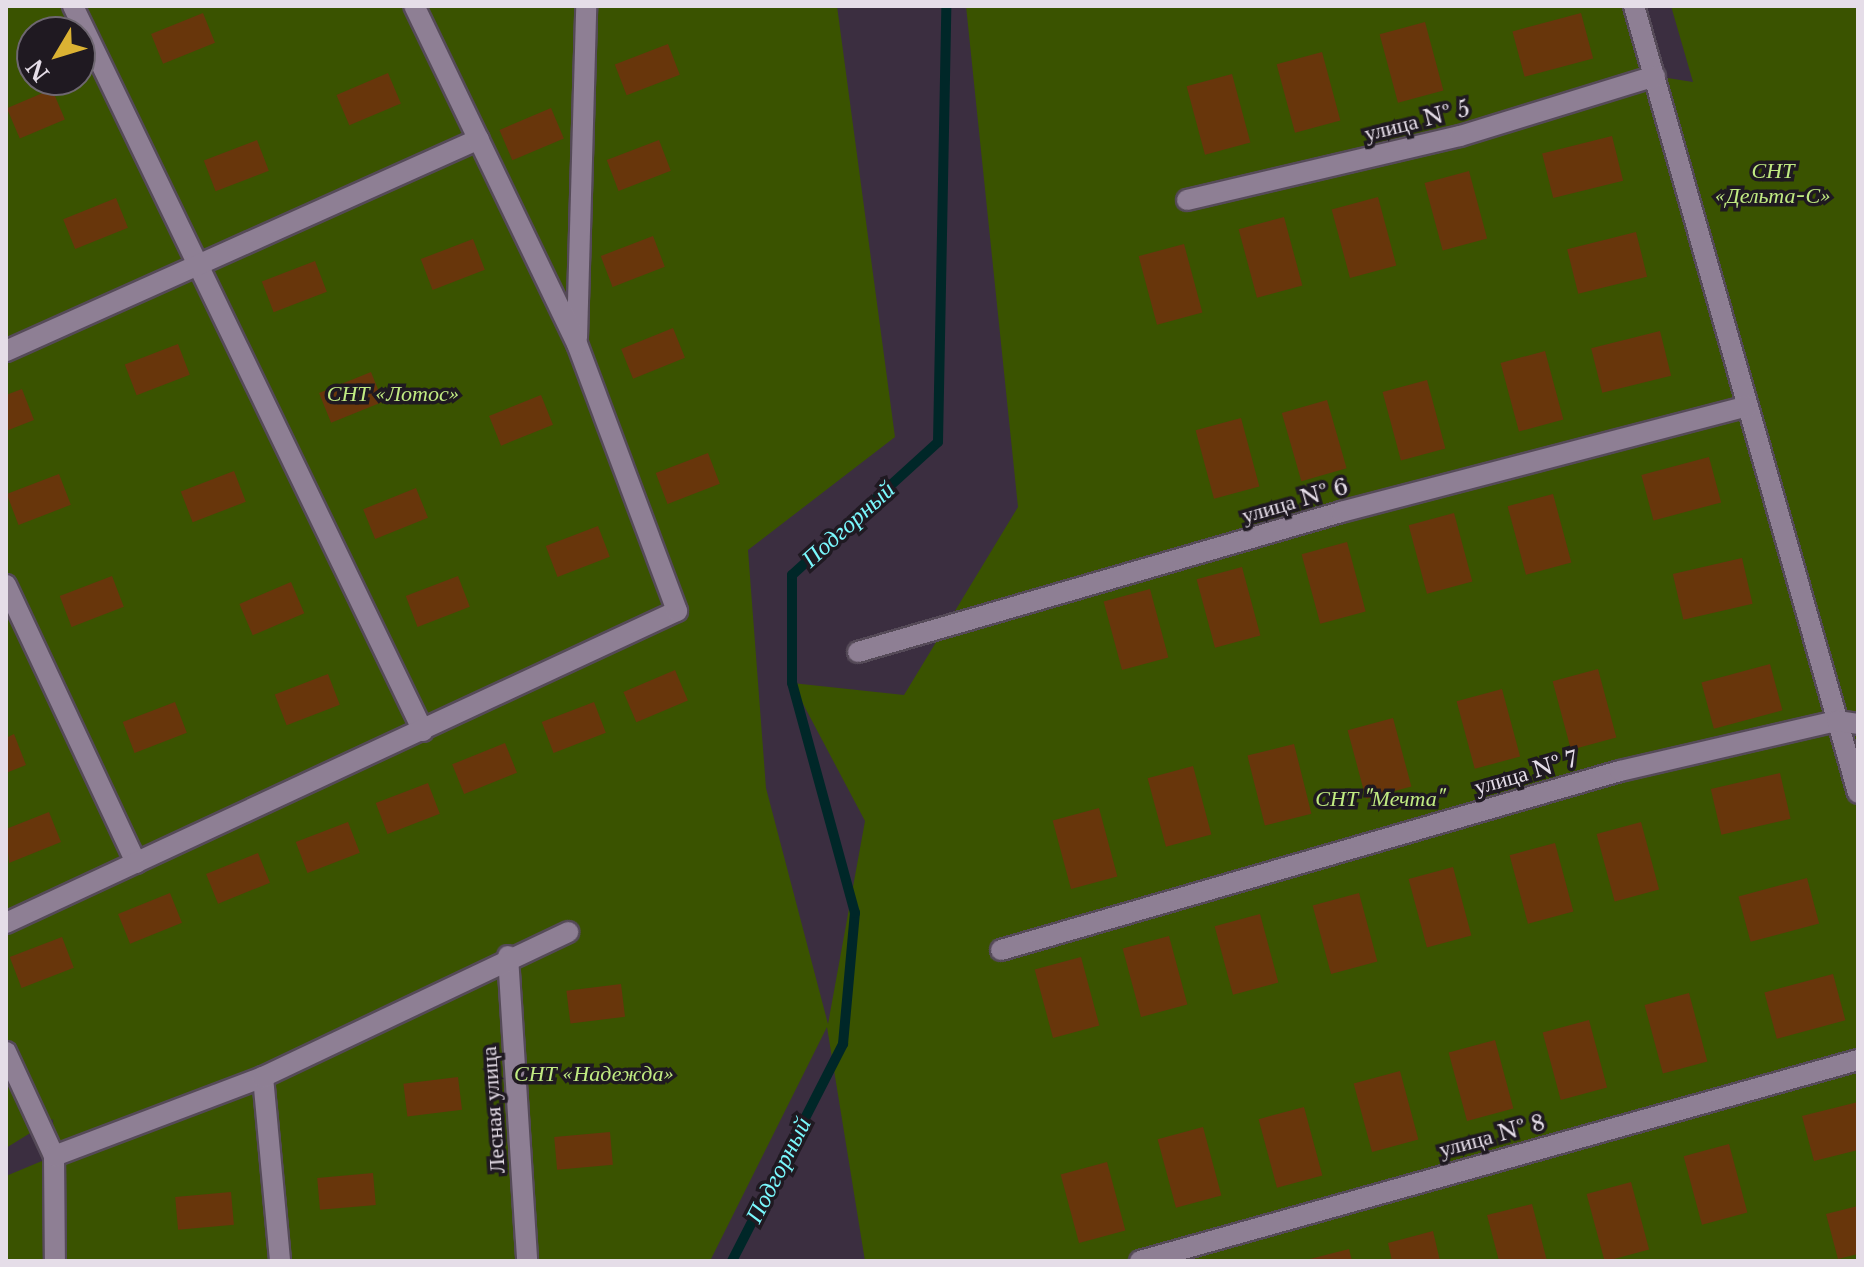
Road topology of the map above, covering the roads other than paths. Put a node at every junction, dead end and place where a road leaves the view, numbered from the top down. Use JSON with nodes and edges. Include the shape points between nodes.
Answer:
{"nodes":[{"id":1,"x":73,"y":6,"type":"edge"},
{"id":2,"x":414,"y":6,"type":"edge"},
{"id":3,"x":586,"y":6,"type":"edge"},
{"id":4,"x":1634,"y":6,"type":"edge"},
{"id":5,"x":1655,"y":76,"type":"junction"},
{"id":6,"x":479,"y":139,"type":"junction"},
{"id":7,"x":1187,"y":200,"type":"dead end"},
{"id":8,"x":195,"y":260,"type":"junction"},
{"id":9,"x":577,"y":344,"type":"junction"},
{"id":10,"x":6,"y":351,"type":"edge"},
{"id":11,"x":1747,"y":406,"type":"junction"},
{"id":12,"x":6,"y":585,"type":"edge"},
{"id":13,"x":858,"y":652,"type":"dead end"},
{"id":14,"x":1837,"y":721,"type":"junction"},
{"id":15,"x":1858,"y":724,"type":"edge"},
{"id":16,"x":423,"y":731,"type":"junction"},
{"id":17,"x":1858,"y":793,"type":"edge"},
{"id":18,"x":136,"y":863,"type":"junction"},
{"id":19,"x":6,"y":923,"type":"edge"},
{"id":20,"x":568,"y":932,"type":"dead end"},
{"id":21,"x":1001,"y":950,"type":"dead end"},
{"id":22,"x":508,"y":956,"type":"junction"},
{"id":23,"x":6,"y":1052,"type":"edge"},
{"id":24,"x":1858,"y":1060,"type":"edge"},
{"id":25,"x":263,"y":1077,"type":"junction"},
{"id":26,"x":54,"y":1156,"type":"junction"},
{"id":27,"x":55,"y":1261,"type":"edge"},
{"id":28,"x":280,"y":1261,"type":"edge"},
{"id":29,"x":527,"y":1261,"type":"edge"},
{"id":30,"x":1140,"y":1261,"type":"edge"}],
"edges":[{"from":1,"to":8,"type":"street"},
{"from":2,"to":6,"type":"street"},
{"from":3,"to":9,"type":"street"},
{"from":4,"to":5,"type":"street"},
{"from":5,"to":7,"type":"street","name":"улица № 5","via":[[1460,136]]},
{"from":5,"to":11,"type":"street"},
{"from":6,"to":8,"type":"street"},
{"from":6,"to":9,"type":"street"},
{"from":8,"to":10,"type":"street"},
{"from":8,"to":16,"type":"street"},
{"from":9,"to":16,"type":"street","via":[[677,611]]},
{"from":11,"to":13,"type":"street","name":"улица № 6","via":[[1341,512]]},
{"from":11,"to":14,"type":"street"},
{"from":12,"to":18,"type":"street"},
{"from":14,"to":15,"type":"street"},
{"from":14,"to":17,"type":"street"},
{"from":14,"to":21,"type":"street","name":"улица № 7","via":[[1620,771]]},
{"from":16,"to":18,"type":"street"},
{"from":18,"to":19,"type":"street"},
{"from":20,"to":22,"type":"street"},
{"from":22,"to":25,"type":"street"},
{"from":22,"to":29,"type":"street","name":"Лесная улица"},
{"from":23,"to":26,"type":"street"},
{"from":24,"to":30,"type":"street","name":"улица № 8"},
{"from":25,"to":26,"type":"street"},
{"from":25,"to":28,"type":"street"},
{"from":26,"to":27,"type":"street"}]}
